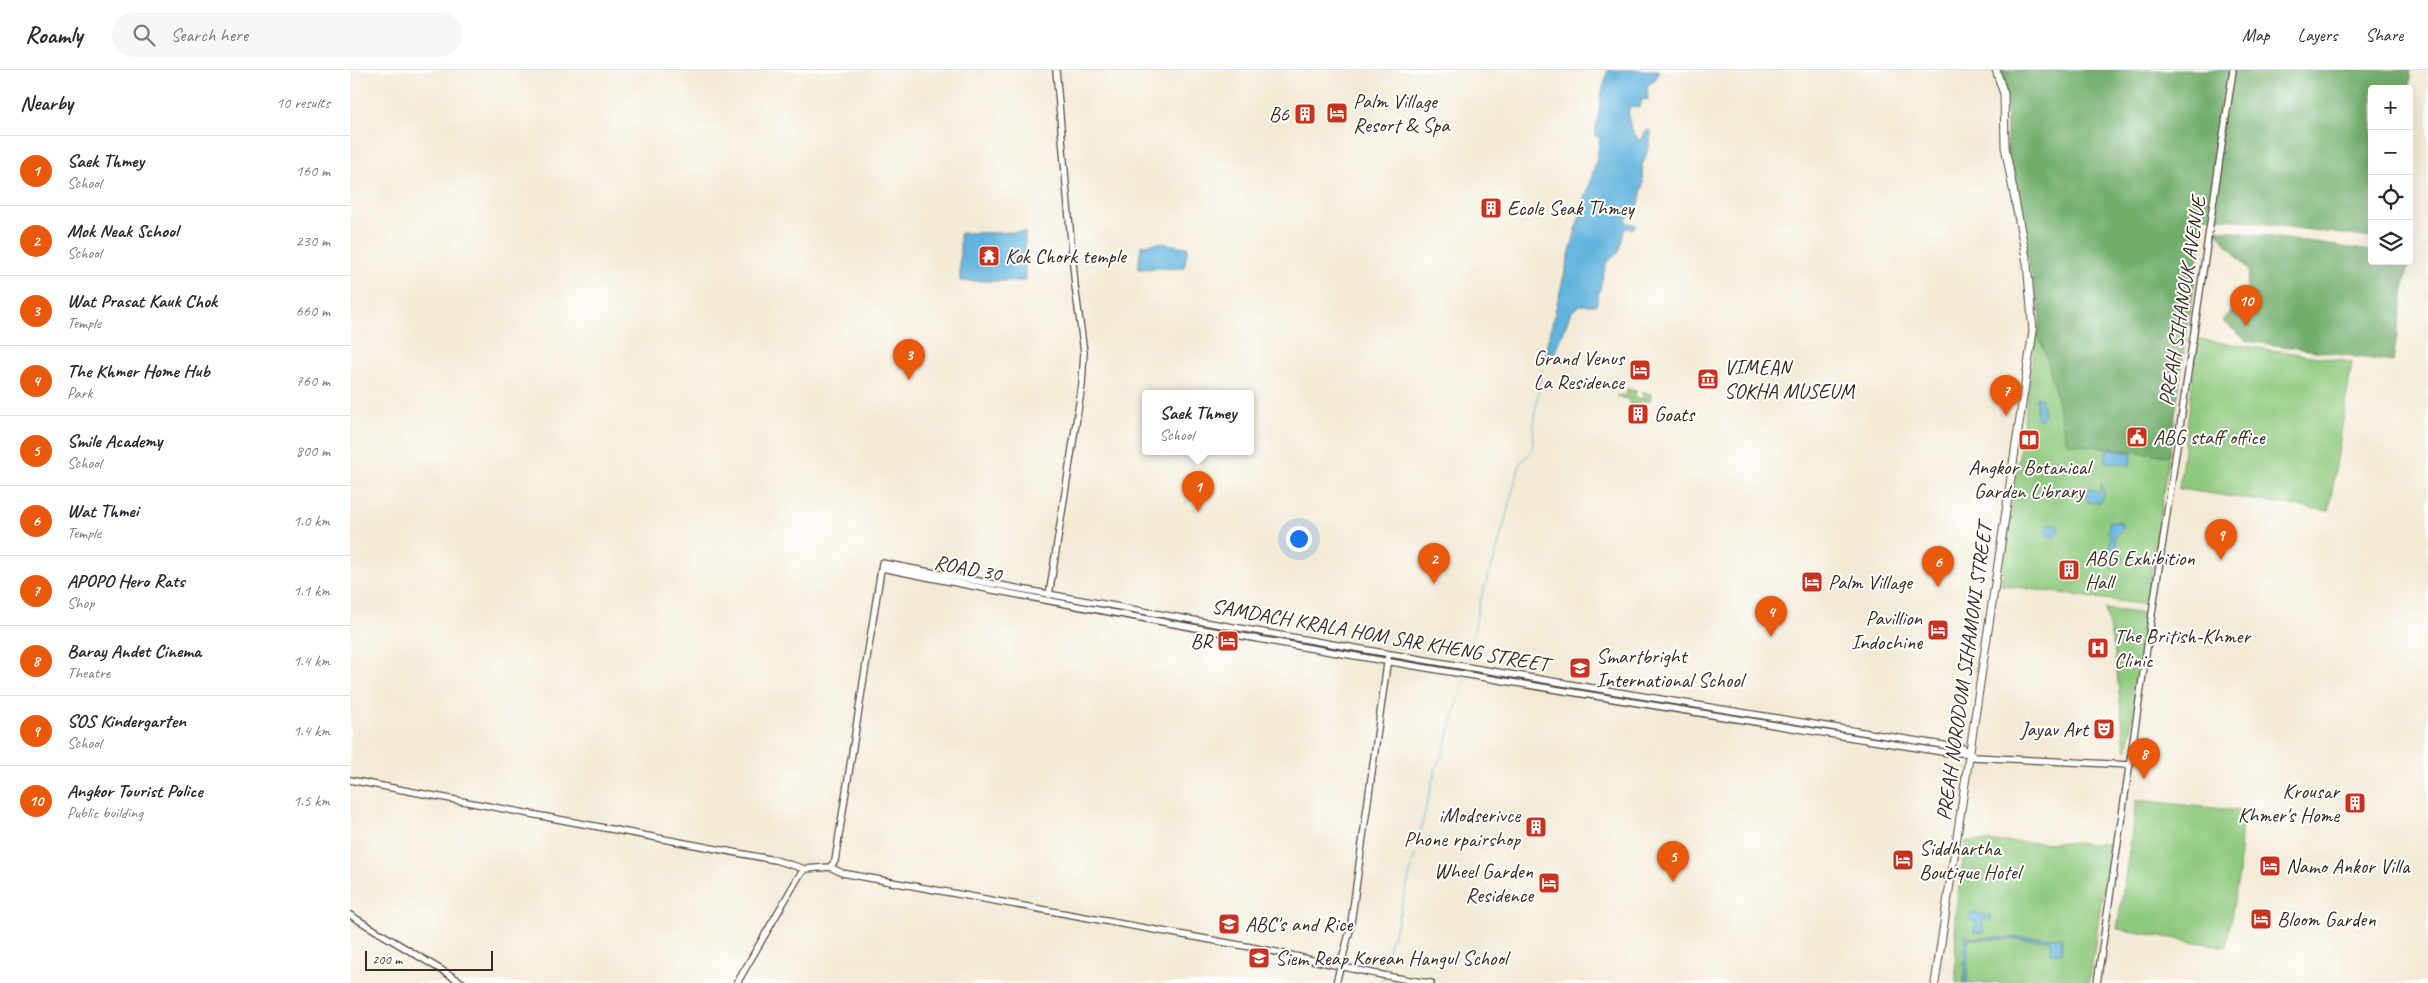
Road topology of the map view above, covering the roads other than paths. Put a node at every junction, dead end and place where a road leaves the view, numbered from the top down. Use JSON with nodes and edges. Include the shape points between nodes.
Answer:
{"nodes":[{"id":1,"x":1056,"y":70,"type":"edge"},
{"id":2,"x":1996,"y":70,"type":"edge"},
{"id":3,"x":2233,"y":70,"type":"edge"},
{"id":4,"x":1049,"y":596,"type":"junction"},
{"id":5,"x":1389,"y":654,"type":"junction"},
{"id":6,"x":1388,"y":661,"type":"junction"},
{"id":7,"x":1970,"y":753,"type":"junction"},
{"id":8,"x":2130,"y":765,"type":"junction"},
{"id":9,"x":350,"y":780,"type":"edge"},
{"id":10,"x":830,"y":868,"type":"junction"},
{"id":11,"x":805,"y":869,"type":"junction"},
{"id":12,"x":350,"y":914,"type":"edge"},
{"id":13,"x":1340,"y":966,"type":"junction"},
{"id":14,"x":464,"y":983,"type":"edge"},
{"id":15,"x":737,"y":983,"type":"edge"},
{"id":16,"x":1336,"y":983,"type":"edge"},
{"id":17,"x":1431,"y":983,"type":"edge"},
{"id":18,"x":1935,"y":983,"type":"edge"},
{"id":19,"x":2097,"y":983,"type":"edge"}],
"edges":[{"from":1,"to":4,"type":"street","via":[[1084,352],[1082,385]]},
{"from":2,"to":7,"type":"main road","name":"PREAH NORODOM SIHAMONI STREET","via":[[2004,94],[2005,147],[2027,263],[2033,331]]},
{"from":3,"to":8,"type":"street","name":"PREAH SIHANOUK AVENUE"},
{"from":4,"to":5,"type":"street","name":"SAMDACH KRALA HOM SAR KHENG STREET"},
{"from":4,"to":6,"type":"street","name":"SAMDACH KRALA HOM SAR KHENG STREET"},
{"from":4,"to":10,"type":"street","name":"ROAD 30","via":[[882,565],[836,856]]},
{"from":5,"to":6,"type":"street"},
{"from":5,"to":7,"type":"street","name":"SAMDACH KRALA HOM SAR KHENG STREET","via":[[1955,746]]},
{"from":6,"to":7,"type":"street","name":"SAMDACH KRALA HOM SAR KHENG STREET","via":[[1813,732],[1956,754]]},
{"from":6,"to":13,"type":"street","via":[[1350,930]]},
{"from":7,"to":8,"type":"street","name":"SAMDACH KRALA HOM SAR KHENG STREET","via":[[1974,757]]},
{"from":7,"to":18,"type":"main road","name":"PREAH NORODOM SIHAMONI STREET"},
{"from":8,"to":19,"type":"street","name":"PREAH SIHANOUK AVENUE"},
{"from":9,"to":11,"type":"street","via":[[775,860]]},
{"from":10,"to":11,"type":"street"},
{"from":10,"to":13,"type":"street","via":[[842,873]]},
{"from":11,"to":15,"type":"street"},
{"from":12,"to":14,"type":"street"},
{"from":13,"to":16,"type":"street"},
{"from":13,"to":17,"type":"street"}]}
